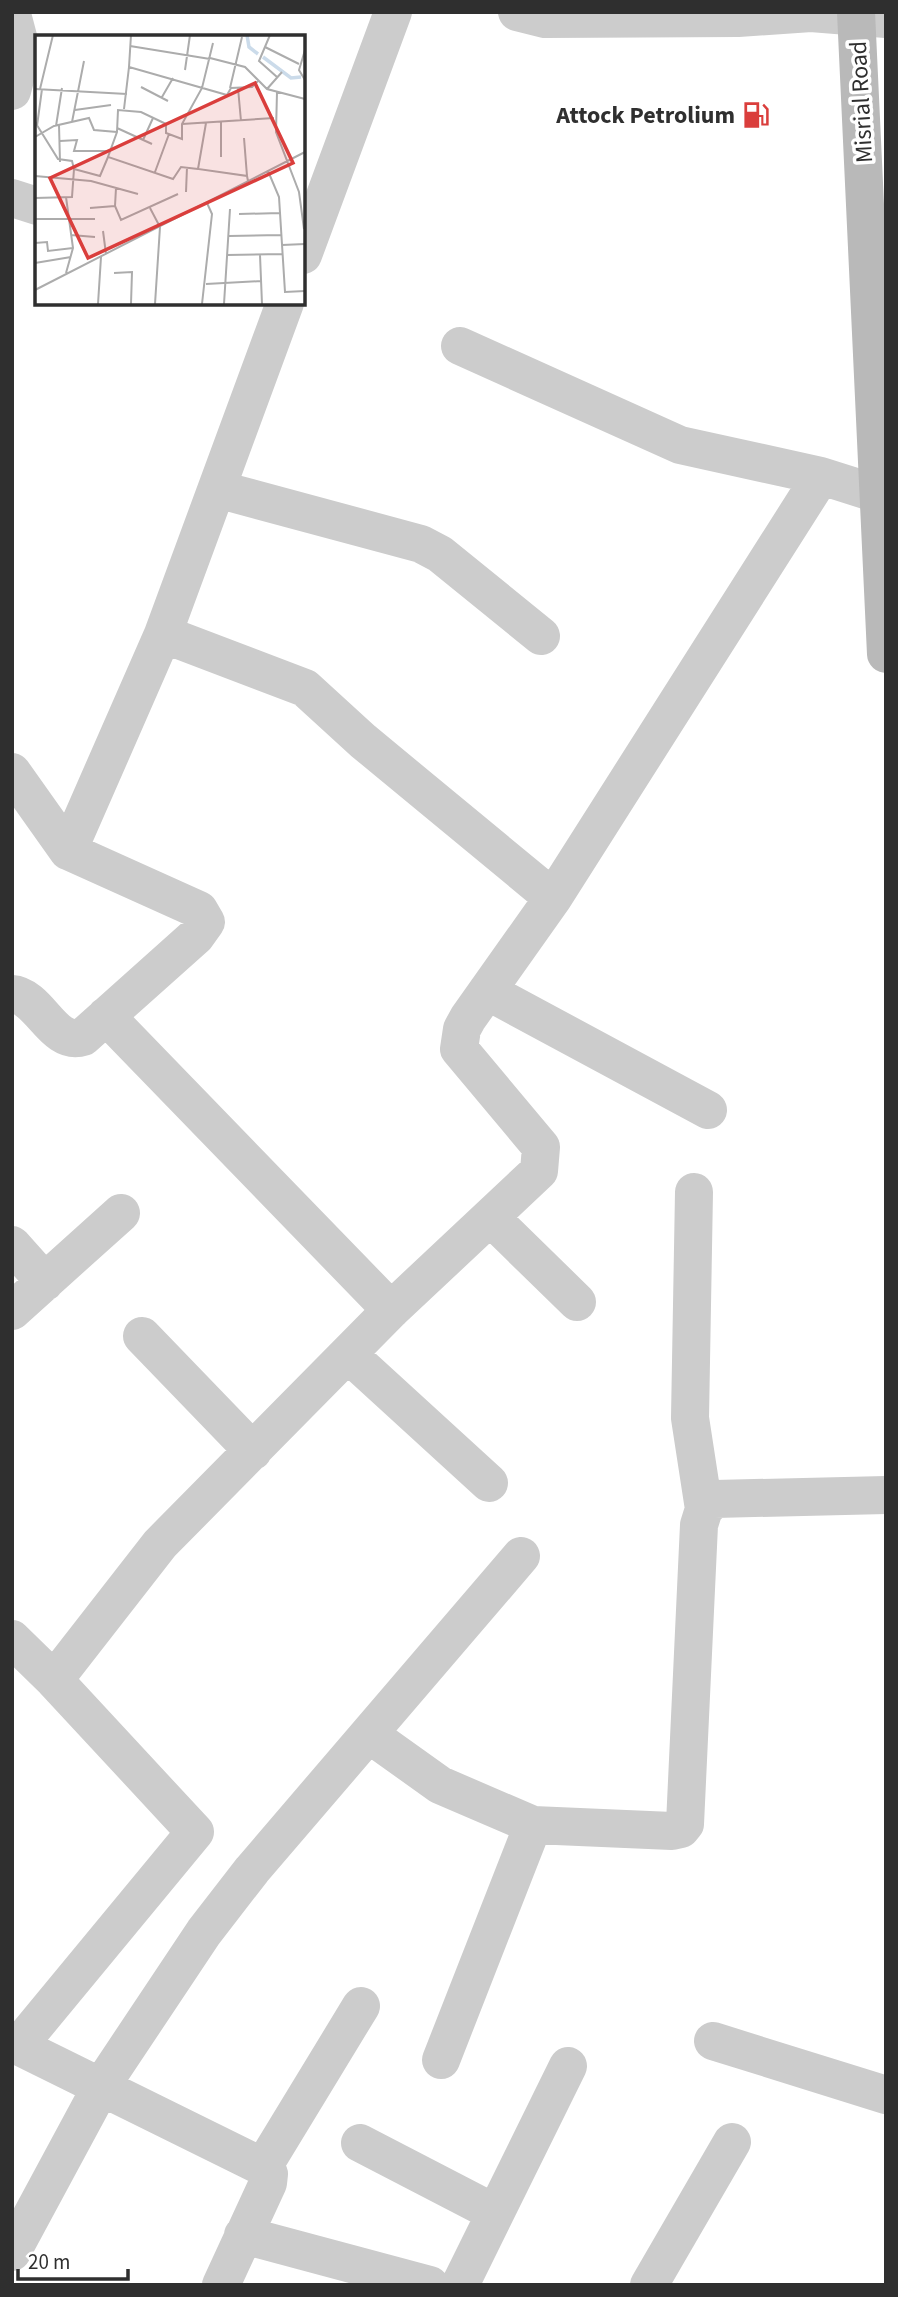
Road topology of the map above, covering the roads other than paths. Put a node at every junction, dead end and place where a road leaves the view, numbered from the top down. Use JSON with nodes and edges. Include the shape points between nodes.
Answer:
{"nodes":[{"id":1,"x":393,"y":12,"type":"edge"},
{"id":2,"x":517,"y":12,"type":"edge"},
{"id":3,"x":12,"y":14,"type":"edge"},
{"id":4,"x":866,"y":15,"type":"edge"},
{"id":5,"x":12,"y":91,"type":"edge"},
{"id":6,"x":12,"y":198,"type":"edge"},
{"id":7,"x":35,"y":205,"type":"edge"},
{"id":8,"x":304,"y":252,"type":"edge"},
{"id":9,"x":878,"y":263,"type":"edge"},
{"id":10,"x":285,"y":304,"type":"edge"},
{"id":11,"x":460,"y":346,"type":"dead end"},
{"id":12,"x":821,"y":476,"type":"junction"},
{"id":13,"x":217,"y":489,"type":"junction"},
{"id":14,"x":878,"y":494,"type":"junction"},
{"id":15,"x":163,"y":634,"type":"junction"},
{"id":16,"x":541,"y":636,"type":"dead end"},
{"id":17,"x":886,"y":654,"type":"edge"},
{"id":18,"x":12,"y":772,"type":"edge"},
{"id":19,"x":68,"y":851,"type":"junction"},
{"id":20,"x":553,"y":898,"type":"junction"},
{"id":21,"x":487,"y":990,"type":"junction"},
{"id":22,"x":12,"y":994,"type":"edge"},
{"id":23,"x":106,"y":1016,"type":"junction"},
{"id":24,"x":708,"y":1110,"type":"dead end"},
{"id":25,"x":694,"y":1192,"type":"dead end"},
{"id":26,"x":121,"y":1213,"type":"dead end"},
{"id":27,"x":491,"y":1218,"type":"junction"},
{"id":28,"x":12,"y":1245,"type":"edge"},
{"id":29,"x":45,"y":1282,"type":"junction"},
{"id":30,"x":577,"y":1302,"type":"dead end"},
{"id":31,"x":391,"y":1310,"type":"junction"},
{"id":32,"x":12,"y":1311,"type":"edge"},
{"id":33,"x":142,"y":1336,"type":"dead end"},
{"id":34,"x":349,"y":1355,"type":"junction"},
{"id":35,"x":253,"y":1451,"type":"junction"},
{"id":36,"x":489,"y":1483,"type":"dead end"},
{"id":37,"x":886,"y":1495,"type":"edge"},
{"id":38,"x":704,"y":1509,"type":"junction"},
{"id":39,"x":521,"y":1556,"type":"dead end"},
{"id":40,"x":12,"y":1639,"type":"edge"},
{"id":41,"x":54,"y":1680,"type":"junction"},
{"id":42,"x":370,"y":1735,"type":"junction"},
{"id":43,"x":533,"y":1825,"type":"junction"},
{"id":44,"x":361,"y":2006,"type":"dead end"},
{"id":45,"x":713,"y":2040,"type":"dead end"},
{"id":46,"x":15,"y":2044,"type":"edge"},
{"id":47,"x":442,"y":2060,"type":"dead end"},
{"id":48,"x":568,"y":2066,"type":"dead end"},
{"id":49,"x":102,"y":2085,"type":"junction"},
{"id":50,"x":886,"y":2095,"type":"edge"},
{"id":51,"x":732,"y":2142,"type":"dead end"},
{"id":52,"x":360,"y":2143,"type":"dead end"},
{"id":53,"x":263,"y":2167,"type":"junction"},
{"id":54,"x":495,"y":2213,"type":"junction"},
{"id":55,"x":243,"y":2235,"type":"junction"},
{"id":56,"x":12,"y":2252,"type":"edge"},
{"id":57,"x":221,"y":2285,"type":"edge"},
{"id":58,"x":429,"y":2285,"type":"edge"},
{"id":59,"x":460,"y":2285,"type":"edge"},
{"id":60,"x":649,"y":2285,"type":"edge"}],
"edges":[{"from":1,"to":8,"type":"street"},
{"from":2,"to":4,"type":"street","via":[[545,19]]},
{"from":3,"to":5,"type":"street","via":[[22,52]]},
{"from":4,"to":9,"type":"main road","name":"Misrial Road"},
{"from":6,"to":7,"type":"street"},
{"from":9,"to":14,"type":"main road","name":"Misrial Road"},
{"from":10,"to":13,"type":"street"},
{"from":11,"to":12,"type":"street","via":[[680,445]]},
{"from":12,"to":14,"type":"street"},
{"from":12,"to":20,"type":"street"},
{"from":13,"to":15,"type":"street"},
{"from":13,"to":16,"type":"street","via":[[421,544],[440,554]]},
{"from":14,"to":17,"type":"main road","name":"Misrial Road"},
{"from":15,"to":19,"type":"street"},
{"from":15,"to":20,"type":"street","via":[[305,688]]},
{"from":18,"to":19,"type":"street"},
{"from":19,"to":23,"type":"street","via":[[199,910],[206,922]]},
{"from":20,"to":21,"type":"street"},
{"from":21,"to":24,"type":"street"},
{"from":21,"to":27,"type":"street","via":[[462,1029],[459,1049],[541,1147],[542,1161],[528,1184]]},
{"from":22,"to":23,"type":"street","via":[[27,996],[68,1038],[83,1037]]},
{"from":23,"to":31,"type":"street"},
{"from":25,"to":38,"type":"street","via":[[690,1418]]},
{"from":26,"to":29,"type":"street"},
{"from":27,"to":30,"type":"street"},
{"from":27,"to":31,"type":"street"},
{"from":28,"to":29,"type":"street"},
{"from":29,"to":32,"type":"street"},
{"from":31,"to":34,"type":"street"},
{"from":33,"to":35,"type":"street"},
{"from":34,"to":35,"type":"street"},
{"from":34,"to":36,"type":"street"},
{"from":35,"to":41,"type":"street","via":[[160,1544]]},
{"from":37,"to":38,"type":"street","via":[[715,1499]]},
{"from":38,"to":43,"type":"street","via":[[699,1525],[685,1824],[672,1832]]},
{"from":39,"to":42,"type":"street"},
{"from":40,"to":41,"type":"street"},
{"from":41,"to":46,"type":"street","via":[[195,1832]]},
{"from":42,"to":43,"type":"street","via":[[440,1785]]},
{"from":42,"to":49,"type":"street","via":[[251,1870]]},
{"from":43,"to":47,"type":"street"},
{"from":44,"to":53,"type":"street"},
{"from":45,"to":50,"type":"street"},
{"from":46,"to":49,"type":"street"},
{"from":48,"to":54,"type":"street"},
{"from":49,"to":53,"type":"street"},
{"from":49,"to":56,"type":"street"},
{"from":51,"to":60,"type":"street"},
{"from":52,"to":54,"type":"street"},
{"from":53,"to":55,"type":"street","via":[[269,2174],[268,2183]]},
{"from":54,"to":59,"type":"street"},
{"from":55,"to":57,"type":"street"},
{"from":55,"to":58,"type":"street"}]}
